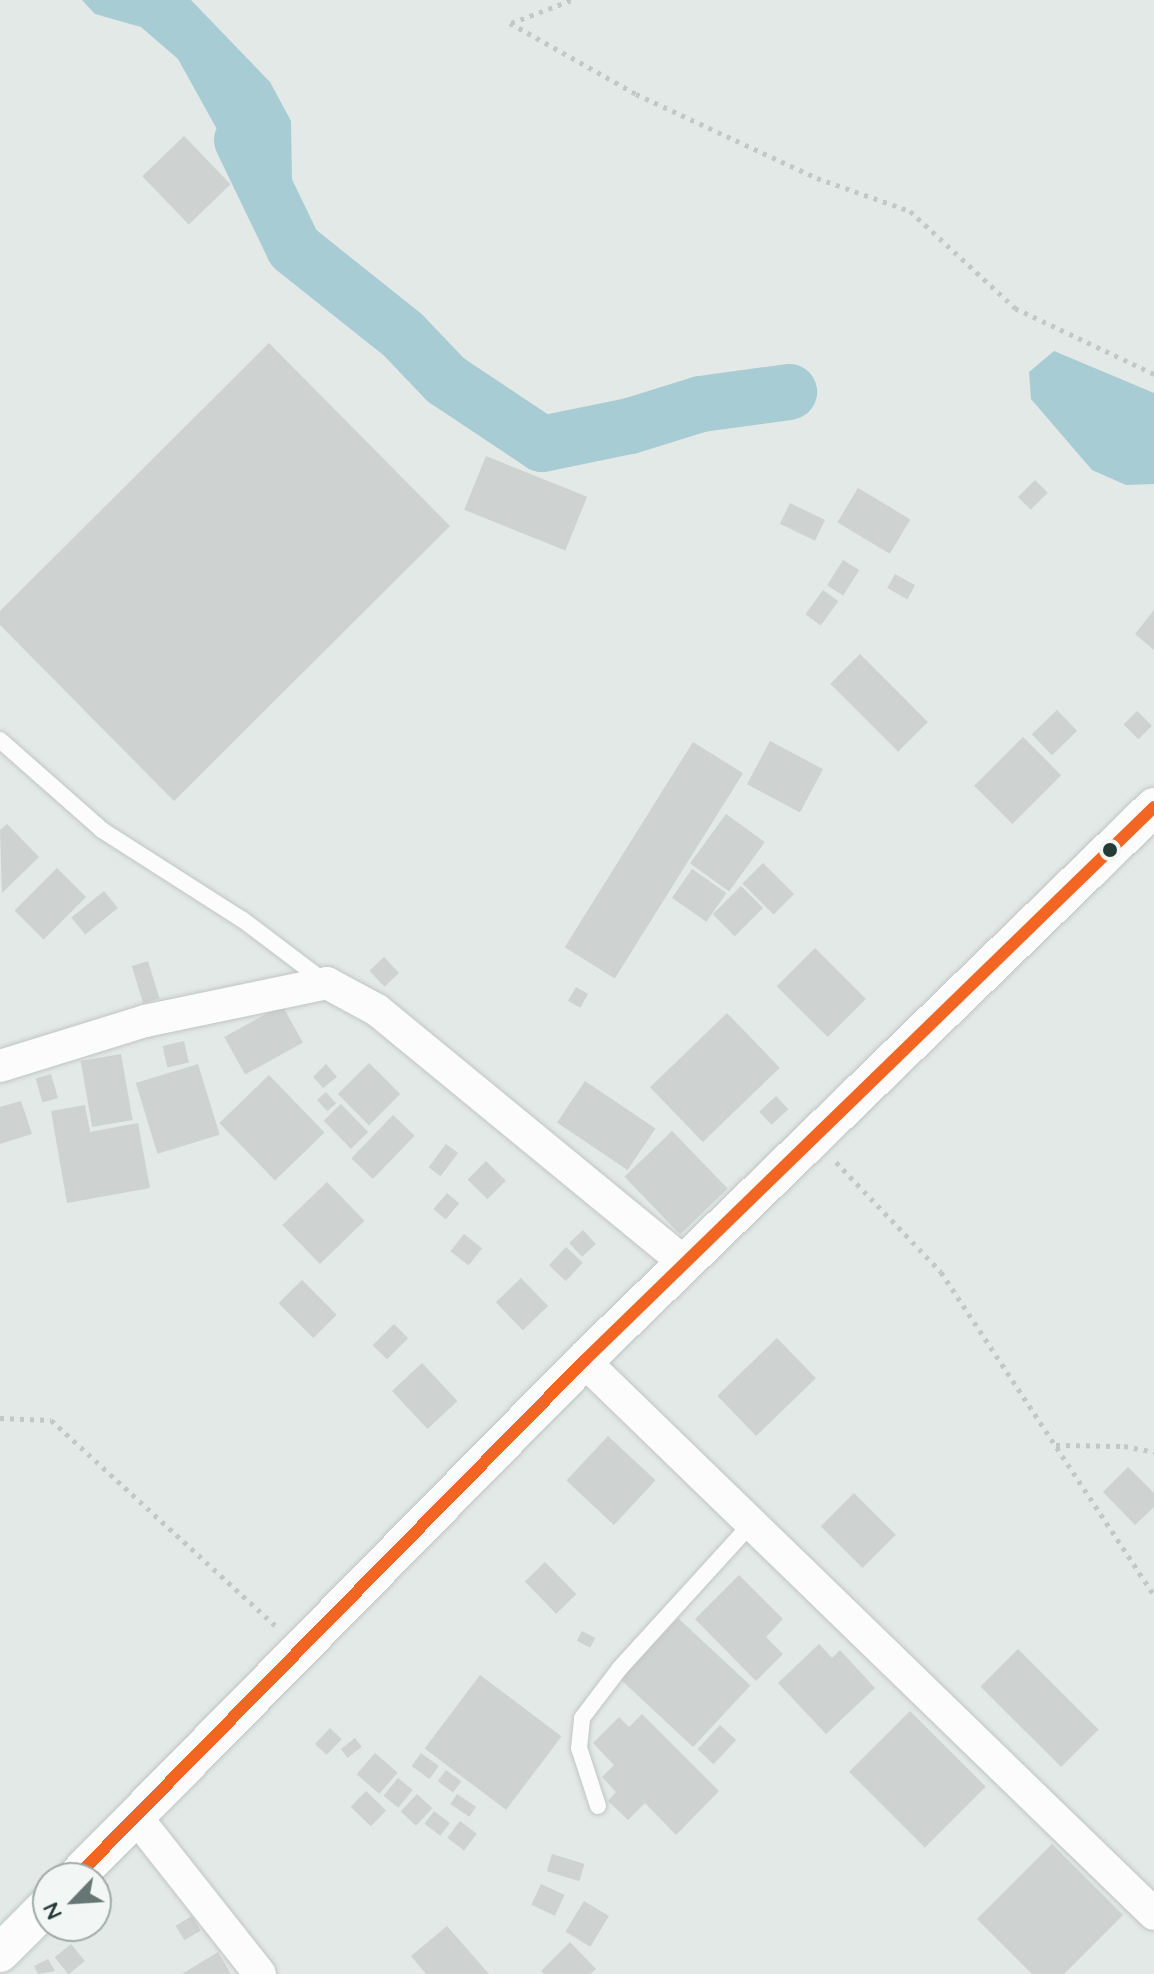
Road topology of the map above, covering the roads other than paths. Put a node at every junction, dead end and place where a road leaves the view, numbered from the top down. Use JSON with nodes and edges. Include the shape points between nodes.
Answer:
{"nodes":[{"id":1,"x":0,"y":740,"type":"edge"},
{"id":2,"x":1154,"y":807,"type":"edge"},
{"id":3,"x":327,"y":983,"type":"junction"},
{"id":4,"x":0,"y":1066,"type":"edge"},
{"id":5,"x":685,"y":1263,"type":"junction"},
{"id":6,"x":584,"y":1361,"type":"junction"},
{"id":7,"x":751,"y":1524,"type":"junction"},
{"id":8,"x":598,"y":1806,"type":"dead end"},
{"id":9,"x":136,"y":1817,"type":"junction"},
{"id":10,"x":91,"y":1862,"type":"edge"},
{"id":11,"x":1154,"y":1914,"type":"edge"},
{"id":12,"x":32,"y":1921,"type":"edge"},
{"id":13,"x":0,"y":1953,"type":"edge"},
{"id":14,"x":260,"y":1974,"type":"edge"}],
"edges":[{"from":1,"to":3,"type":"lane","via":[[102,830],[243,920]]},
{"from":2,"to":5,"type":"street"},
{"from":3,"to":4,"type":"street","via":[[145,1021]]},
{"from":3,"to":5,"type":"street","via":[[377,1010]]},
{"from":5,"to":6,"type":"street"},
{"from":6,"to":7,"type":"street"},
{"from":6,"to":9,"type":"street"},
{"from":7,"to":8,"type":"lane","via":[[620,1668],[582,1718],[579,1748]]},
{"from":7,"to":11,"type":"street"},
{"from":9,"to":10,"type":"street"},
{"from":9,"to":14,"type":"street"},
{"from":12,"to":13,"type":"street"}]}
